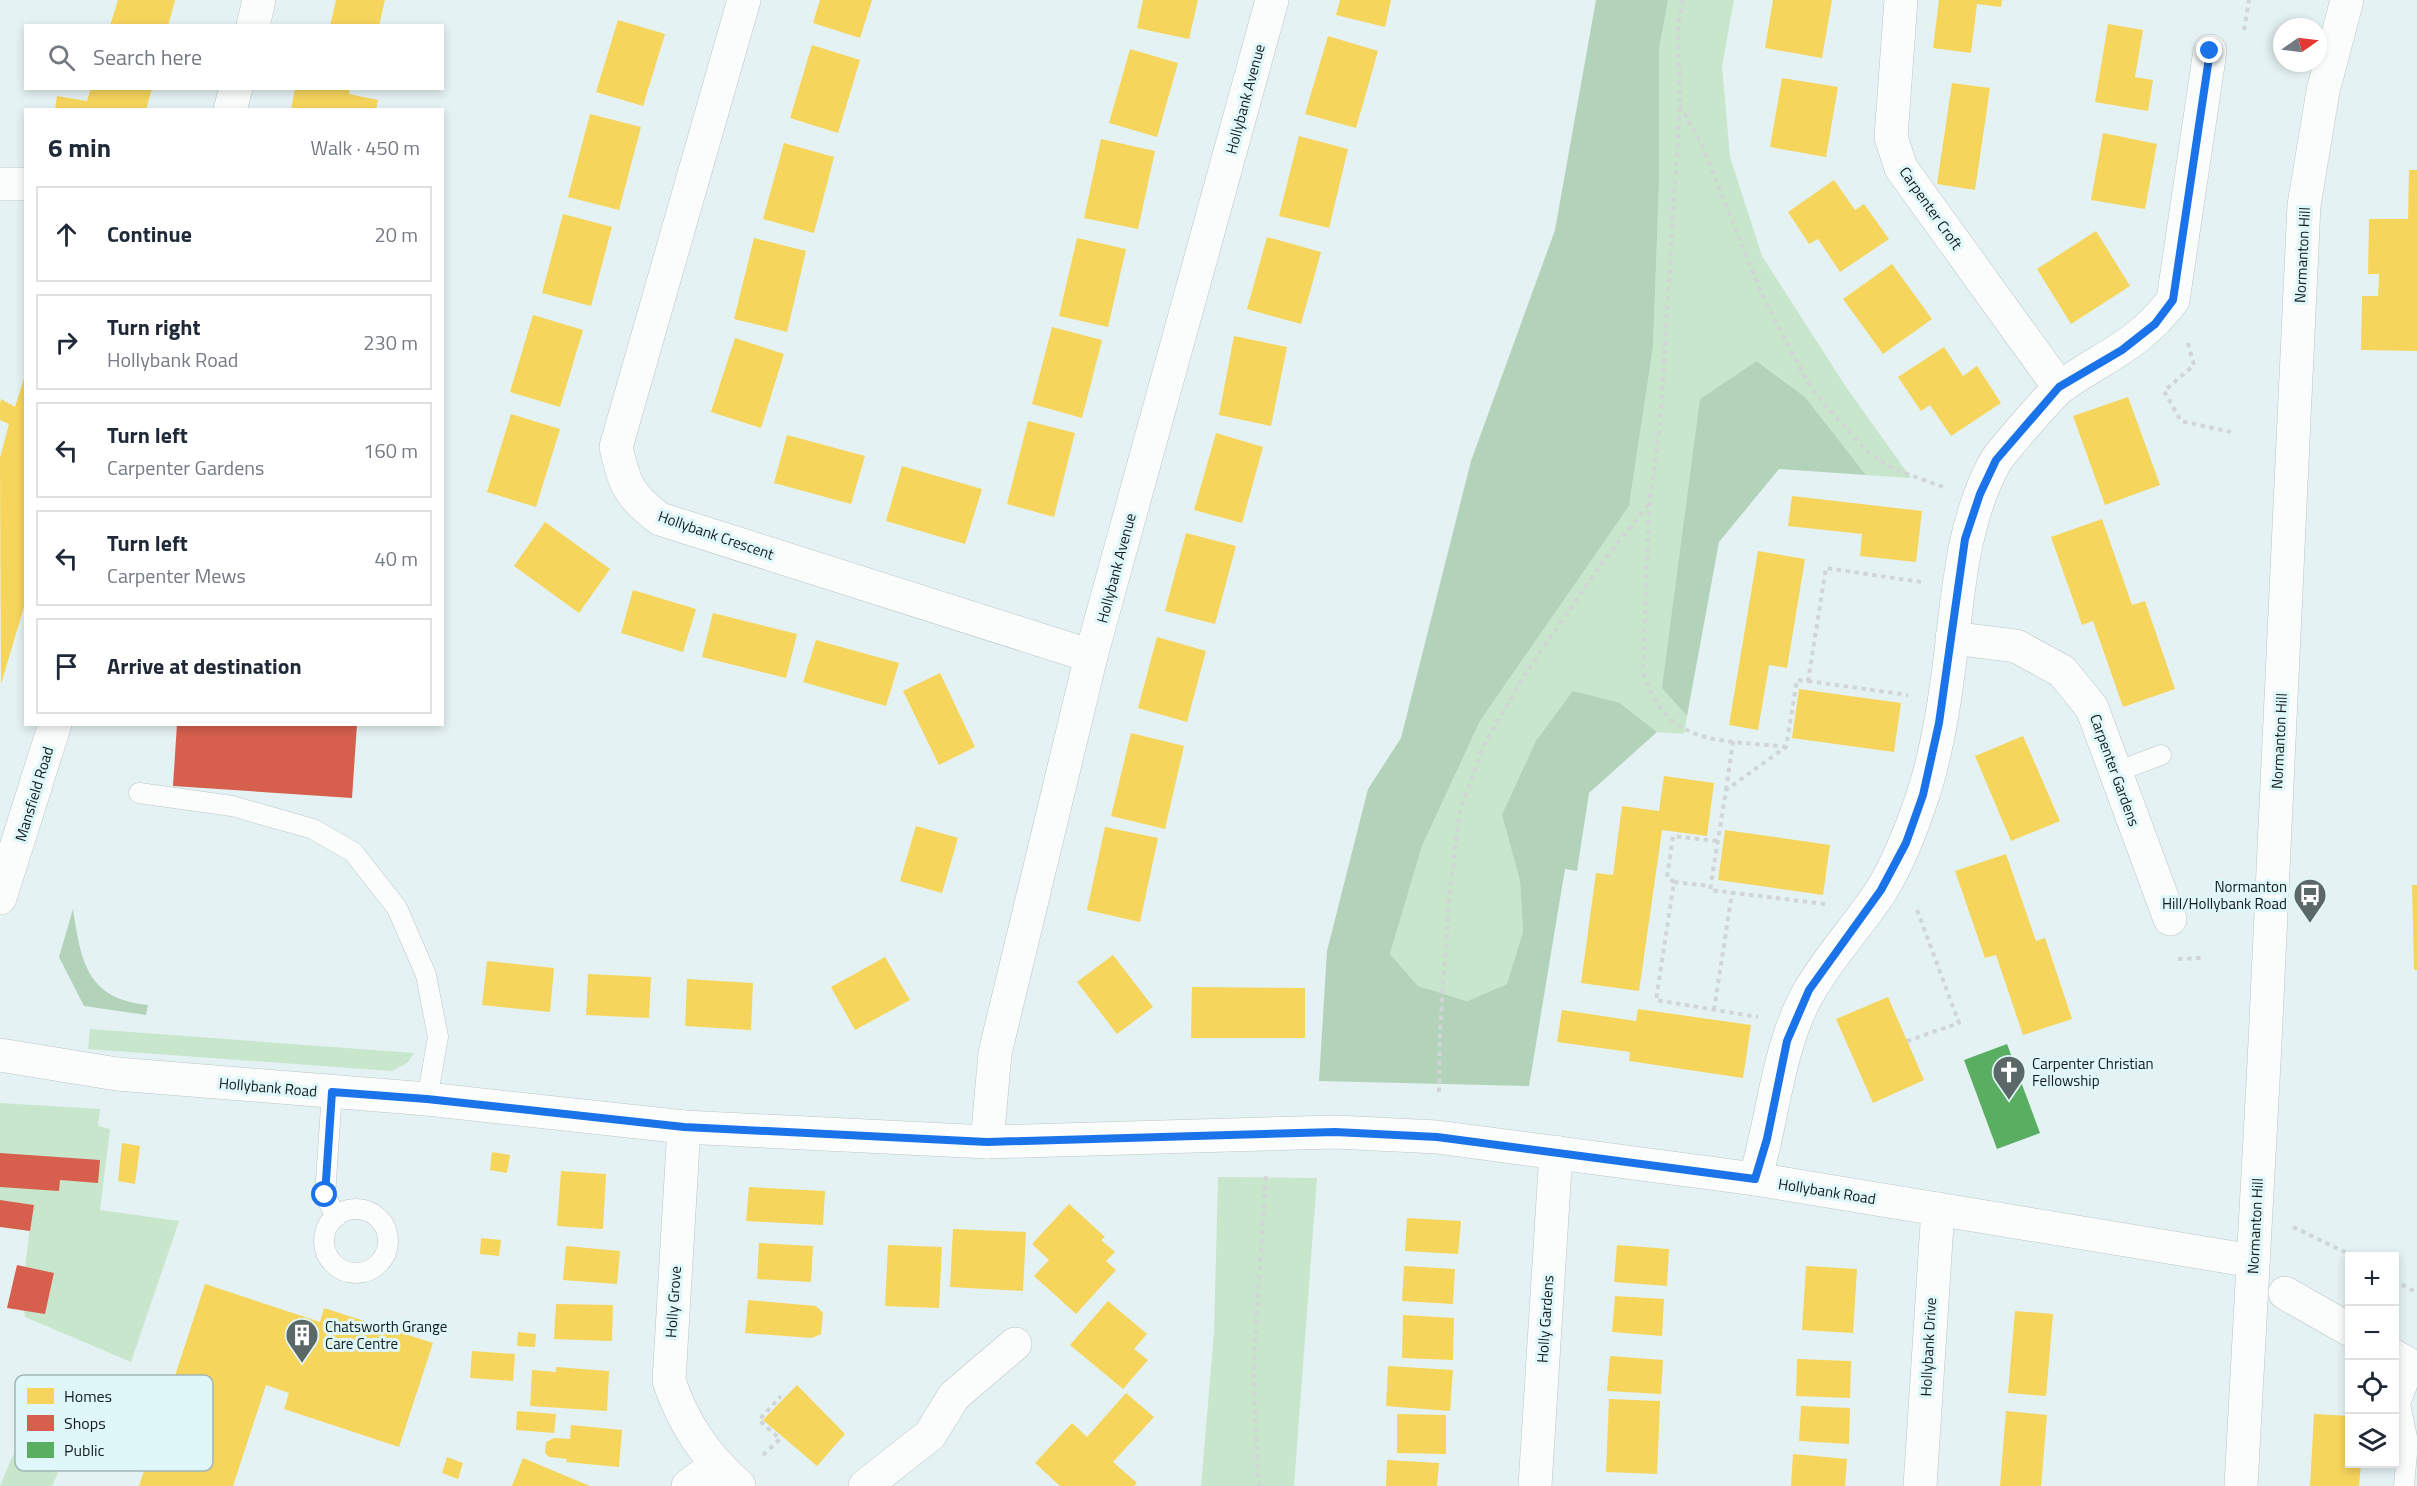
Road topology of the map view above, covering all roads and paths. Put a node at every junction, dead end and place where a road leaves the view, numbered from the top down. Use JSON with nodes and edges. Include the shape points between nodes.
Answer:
{"nodes":[{"id":1,"x":259,"y":0,"type":"edge"},
{"id":2,"x":744,"y":0,"type":"edge"},
{"id":3,"x":1272,"y":0,"type":"edge"},
{"id":4,"x":1683,"y":0,"type":"edge"},
{"id":5,"x":1901,"y":0,"type":"edge"},
{"id":6,"x":2347,"y":0,"type":"edge"},
{"id":7,"x":253,"y":24,"type":"edge"},
{"id":8,"x":2210,"y":51,"type":"dead end"},
{"id":9,"x":235,"y":90,"type":"edge"},
{"id":10,"x":1680,"y":105,"type":"junction"},
{"id":11,"x":231,"y":108,"type":"edge"},
{"id":12,"x":0,"y":184,"type":"edge"},
{"id":13,"x":24,"y":184,"type":"edge"},
{"id":14,"x":2173,"y":300,"type":"junction"},
{"id":15,"x":2059,"y":387,"type":"junction"},
{"id":16,"x":2231,"y":432,"type":"dead end"},
{"id":17,"x":1946,"y":489,"type":"dead end"},
{"id":18,"x":1648,"y":505,"type":"junction"},
{"id":19,"x":1924,"y":583,"type":"dead end"},
{"id":20,"x":1952,"y":638,"type":"junction"},
{"id":21,"x":1091,"y":656,"type":"junction"},
{"id":22,"x":1808,"y":681,"type":"junction"},
{"id":23,"x":1919,"y":697,"type":"dead end"},
{"id":24,"x":55,"y":726,"type":"edge"},
{"id":25,"x":1733,"y":741,"type":"junction"},
{"id":26,"x":1786,"y":747,"type":"junction"},
{"id":27,"x":2161,"y":755,"type":"dead end"},
{"id":28,"x":2116,"y":772,"type":"junction"},
{"id":29,"x":1726,"y":790,"type":"junction"},
{"id":30,"x":139,"y":793,"type":"dead end"},
{"id":31,"x":1717,"y":841,"type":"junction"},
{"id":32,"x":1674,"y":882,"type":"junction"},
{"id":33,"x":1710,"y":886,"type":"junction"},
{"id":34,"x":1732,"y":893,"type":"junction"},
{"id":35,"x":0,"y":898,"type":"edge"},
{"id":36,"x":1832,"y":904,"type":"dead end"},
{"id":37,"x":1915,"y":904,"type":"dead end"},
{"id":38,"x":2169,"y":919,"type":"dead end"},
{"id":39,"x":1714,"y":1010,"type":"junction"},
{"id":40,"x":1769,"y":1019,"type":"dead end"},
{"id":41,"x":1907,"y":1041,"type":"dead end"},
{"id":42,"x":0,"y":1055,"type":"edge"},
{"id":43,"x":332,"y":1092,"type":"junction"},
{"id":44,"x":1439,"y":1092,"type":"dead end"},
{"id":45,"x":427,"y":1099,"type":"junction"},
{"id":46,"x":684,"y":1127,"type":"junction"},
{"id":47,"x":987,"y":1142,"type":"junction"},
{"id":48,"x":1556,"y":1152,"type":"junction"},
{"id":49,"x":1266,"y":1172,"type":"dead end"},
{"id":50,"x":1755,"y":1179,"type":"junction"},
{"id":51,"x":1938,"y":1209,"type":"junction"},
{"id":52,"x":336,"y":1217,"type":"dead end"},
{"id":53,"x":2284,"y":1222,"type":"dead end"},
{"id":54,"x":2345,"y":1253,"type":"edge"},
{"id":55,"x":2253,"y":1261,"type":"junction"},
{"id":56,"x":2399,"y":1283,"type":"edge"},
{"id":57,"x":2285,"y":1293,"type":"dead end"},
{"id":58,"x":2417,"y":1293,"type":"edge"},
{"id":59,"x":2345,"y":1328,"type":"edge"},
{"id":60,"x":1015,"y":1344,"type":"dead end"},
{"id":61,"x":2408,"y":1364,"type":"edge"},
{"id":62,"x":781,"y":1396,"type":"dead end"},
{"id":63,"x":737,"y":1471,"type":"edge"},
{"id":64,"x":688,"y":1486,"type":"edge"},
{"id":65,"x":865,"y":1486,"type":"edge"},
{"id":66,"x":1259,"y":1486,"type":"edge"},
{"id":67,"x":1535,"y":1486,"type":"edge"},
{"id":68,"x":1920,"y":1486,"type":"edge"},
{"id":69,"x":2241,"y":1486,"type":"edge"},
{"id":70,"x":2404,"y":1486,"type":"edge"}],
"edges":[{"from":1,"to":7,"type":"street"},
{"from":2,"to":21,"type":"street","name":"Hollybank Crescent","via":[[616,447],[623,479],[641,504],[660,519]]},
{"from":3,"to":21,"type":"street","name":"Hollybank Avenue"},
{"from":4,"to":10,"type":"path","via":[[1678,24]]},
{"from":5,"to":15,"type":"street","name":"Carpenter Croft","via":[[1891,137],[1901,168]]},
{"from":6,"to":55,"type":"street","name":"Normanton Hill","via":[[2323,91],[2304,205]]},
{"from":8,"to":14,"type":"street"},
{"from":9,"to":11,"type":"street"},
{"from":10,"to":17,"type":"path","via":[[1700,141],[1765,302],[1812,390],[1867,452],[1894,469]]},
{"from":10,"to":18,"type":"path","via":[[1660,424]]},
{"from":12,"to":13,"type":"street"},
{"from":14,"to":15,"type":"street","via":[[2155,324],[2122,350]]},
{"from":14,"to":16,"type":"path","via":[[2194,365],[2164,391],[2181,421]]},
{"from":15,"to":20,"type":"street","via":[[1996,460],[1980,494],[1965,539]]},
{"from":18,"to":25,"type":"path","via":[[1643,670],[1649,693],[1668,718],[1694,736]]},
{"from":18,"to":44,"type":"path","via":[[1604,560],[1523,677],[1484,745],[1460,810],[1440,1030]]},
{"from":19,"to":22,"type":"path","via":[[1826,568]]},
{"from":20,"to":28,"type":"street","name":"Carpenter Gardens","via":[[2016,646],[2062,671],[2092,708]]},
{"from":20,"to":50,"type":"street","via":[[1928,774],[1909,833],[1881,890],[1809,990],[1787,1041]]},
{"from":21,"to":47,"type":"street","name":"Hollybank Avenue","via":[[995,1053]]},
{"from":22,"to":23,"type":"path"},
{"from":22,"to":26,"type":"path","via":[[1797,680]]},
{"from":24,"to":35,"type":"street","name":"Mansfield Road"},
{"from":25,"to":26,"type":"path"},
{"from":25,"to":29,"type":"path"},
{"from":26,"to":29,"type":"path"},
{"from":27,"to":28,"type":"lane"},
{"from":28,"to":38,"type":"street","name":"Carpenter Gardens"},
{"from":29,"to":31,"type":"path"},
{"from":30,"to":45,"type":"lane","via":[[232,806],[313,829],[353,852],[397,908],[426,975],[438,1037]]},
{"from":31,"to":32,"type":"path","via":[[1673,836],[1667,877]]},
{"from":31,"to":33,"type":"path"},
{"from":32,"to":33,"type":"path"},
{"from":32,"to":39,"type":"path","via":[[1656,1000]]},
{"from":33,"to":34,"type":"path","via":[[1710,890]]},
{"from":34,"to":36,"type":"path"},
{"from":34,"to":39,"type":"path"},
{"from":37,"to":41,"type":"path","via":[[1959,1023]]},
{"from":39,"to":40,"type":"path"},
{"from":42,"to":43,"type":"street","name":"Hollybank Road","via":[[117,1074]]},
{"from":43,"to":45,"type":"street","name":"Hollybank Road"},
{"from":43,"to":52,"type":"lane","via":[[325,1195]]},
{"from":45,"to":46,"type":"street","name":"Hollybank Road"},
{"from":46,"to":47,"type":"street","name":"Hollybank Road"},
{"from":46,"to":63,"type":"street","name":"Holly Grove","via":[[669,1381],[681,1416]]},
{"from":47,"to":48,"type":"street","name":"Hollybank Road","via":[[1335,1132],[1437,1137]]},
{"from":48,"to":50,"type":"street","name":"Hollybank Road"},
{"from":48,"to":67,"type":"street","name":"Holly Gardens"},
{"from":49,"to":66,"type":"path","via":[[1253,1375]]},
{"from":50,"to":51,"type":"street","name":"Hollybank Road"},
{"from":51,"to":55,"type":"street","name":"Hollybank Road"},
{"from":51,"to":68,"type":"street","name":"Hollybank Drive"},
{"from":53,"to":54,"type":"path"},
{"from":55,"to":69,"type":"street","name":"Normanton Hill"},
{"from":56,"to":58,"type":"path"},
{"from":57,"to":59,"type":"street"},
{"from":60,"to":65,"type":"street","via":[[954,1396],[930,1435]]},
{"from":61,"to":70,"type":"lane","via":[[2400,1404],[2408,1442]]},
{"from":62,"to":63,"type":"path","via":[[759,1420],[780,1440]]},
{"from":63,"to":64,"type":"street"}]}
